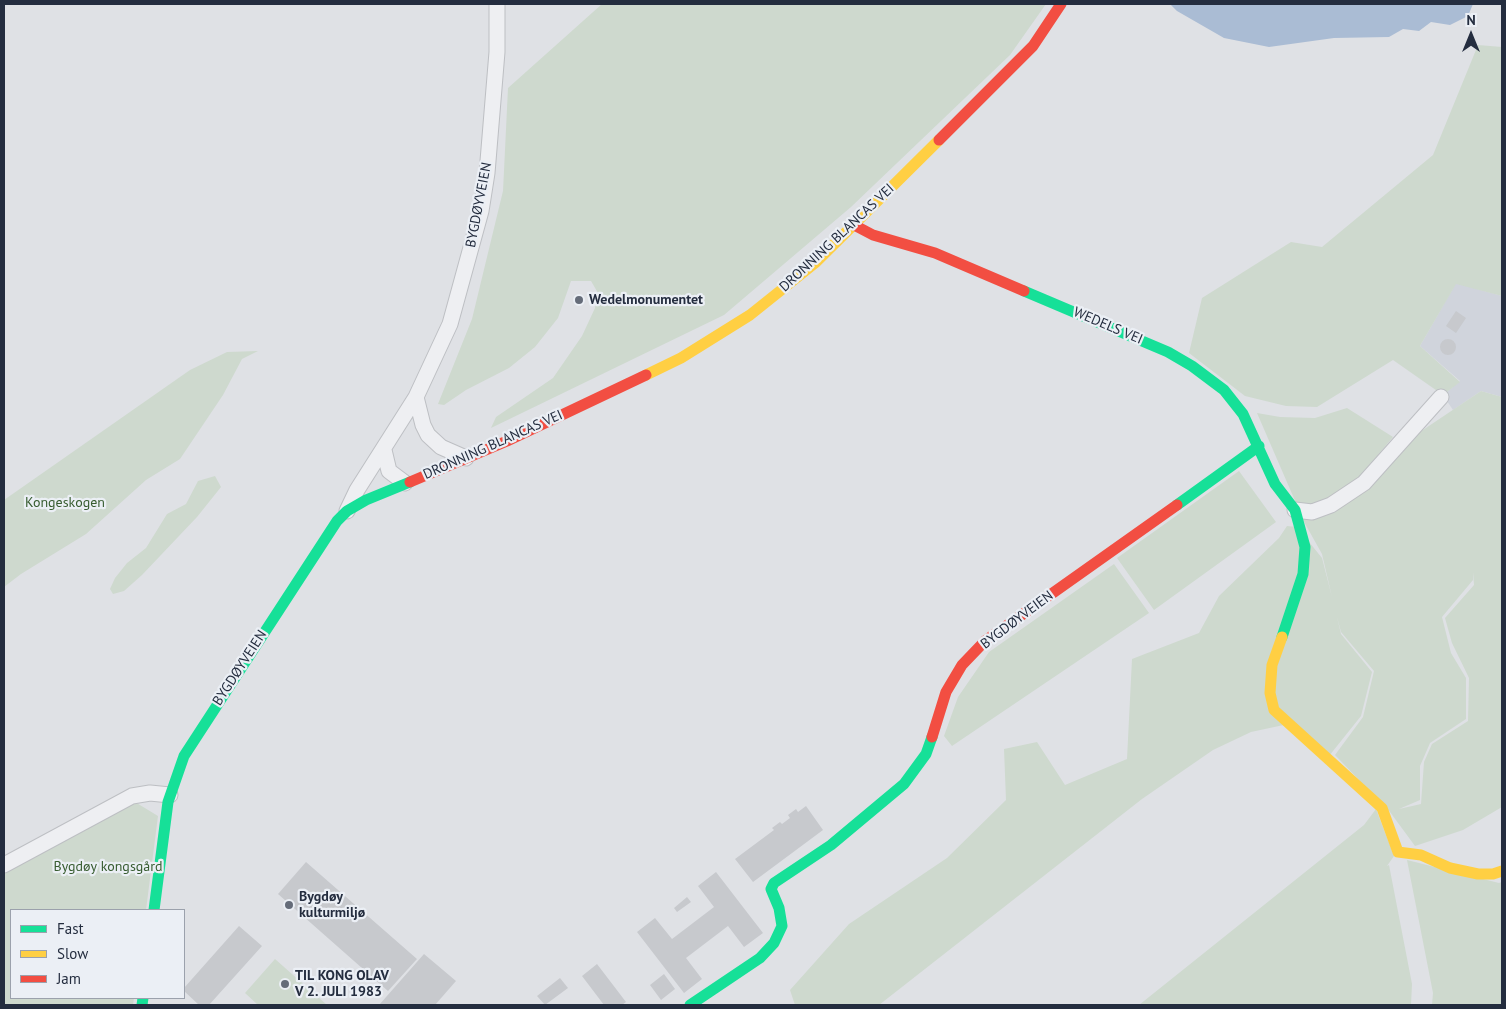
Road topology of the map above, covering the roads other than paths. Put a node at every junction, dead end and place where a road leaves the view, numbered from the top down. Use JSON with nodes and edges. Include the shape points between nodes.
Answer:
{"nodes":[{"id":1,"x":497,"y":4,"type":"edge"},
{"id":2,"x":1061,"y":4,"type":"edge"},
{"id":3,"x":854,"y":225,"type":"junction"},
{"id":4,"x":416,"y":397,"type":"junction"},
{"id":5,"x":1441,"y":397,"type":"dead end"},
{"id":6,"x":1259,"y":446,"type":"junction"},
{"id":7,"x":384,"y":450,"type":"junction"},
{"id":8,"x":466,"y":458,"type":"junction"},
{"id":9,"x":405,"y":483,"type":"junction"},
{"id":10,"x":1295,"y":510,"type":"junction"},
{"id":11,"x":347,"y":511,"type":"junction"},
{"id":12,"x":170,"y":795,"type":"junction"},
{"id":13,"x":4,"y":865,"type":"edge"},
{"id":14,"x":1502,"y":871,"type":"edge"},
{"id":15,"x":154,"y":909,"type":"edge"},
{"id":16,"x":690,"y":1005,"type":"edge"}],
"edges":[{"from":1,"to":4,"type":"street","name":"BYGDØYVEIEN","via":[[495,82],[481,211],[450,324]]},
{"from":2,"to":3,"type":"street","name":"DRONNING BLANCAS VEI","via":[[1034,46]]},
{"from":3,"to":6,"type":"street","name":"WEDELS VEI","via":[[873,235],[935,254],[1168,352],[1224,390],[1243,414]]},
{"from":3,"to":8,"type":"street","name":"DRONNING BLANCAS VEI","via":[[794,281],[704,345],[656,371]]},
{"from":4,"to":7,"type":"street","name":"BYGDØYVEIEN"},
{"from":4,"to":8,"type":"street","via":[[428,435],[441,448]]},
{"from":5,"to":10,"type":"street","via":[[1364,483],[1331,505],[1312,512]]},
{"from":6,"to":10,"type":"street","name":"WEDELS VEI","via":[[1275,484]]},
{"from":6,"to":16,"type":"street","name":"BYGDØYVEIEN","via":[[986,641],[962,665],[946,692],[926,754],[904,784],[830,845],[774,884],[771,889],[782,926],[774,943],[760,958]]},
{"from":7,"to":9,"type":"street","via":[[389,471]]},
{"from":7,"to":11,"type":"street","name":"BYGDØYVEIEN"},
{"from":8,"to":9,"type":"street","name":"DRONNING BLANCAS VEI"},
{"from":9,"to":11,"type":"street","name":"DRONNING BLANCAS VEI"},
{"from":10,"to":14,"type":"street","name":"WEDELS VEI","via":[[1305,547],[1303,574],[1272,666],[1270,693],[1274,710],[1382,808],[1398,852],[1421,855],[1450,868],[1478,874]]},
{"from":11,"to":12,"type":"street","name":"BYGDØYVEIEN","via":[[328,532],[198,732],[180,765]]},
{"from":12,"to":13,"type":"street","via":[[150,792],[132,796]]},
{"from":12,"to":15,"type":"street","name":"BYGDØYVEIEN"}]}
